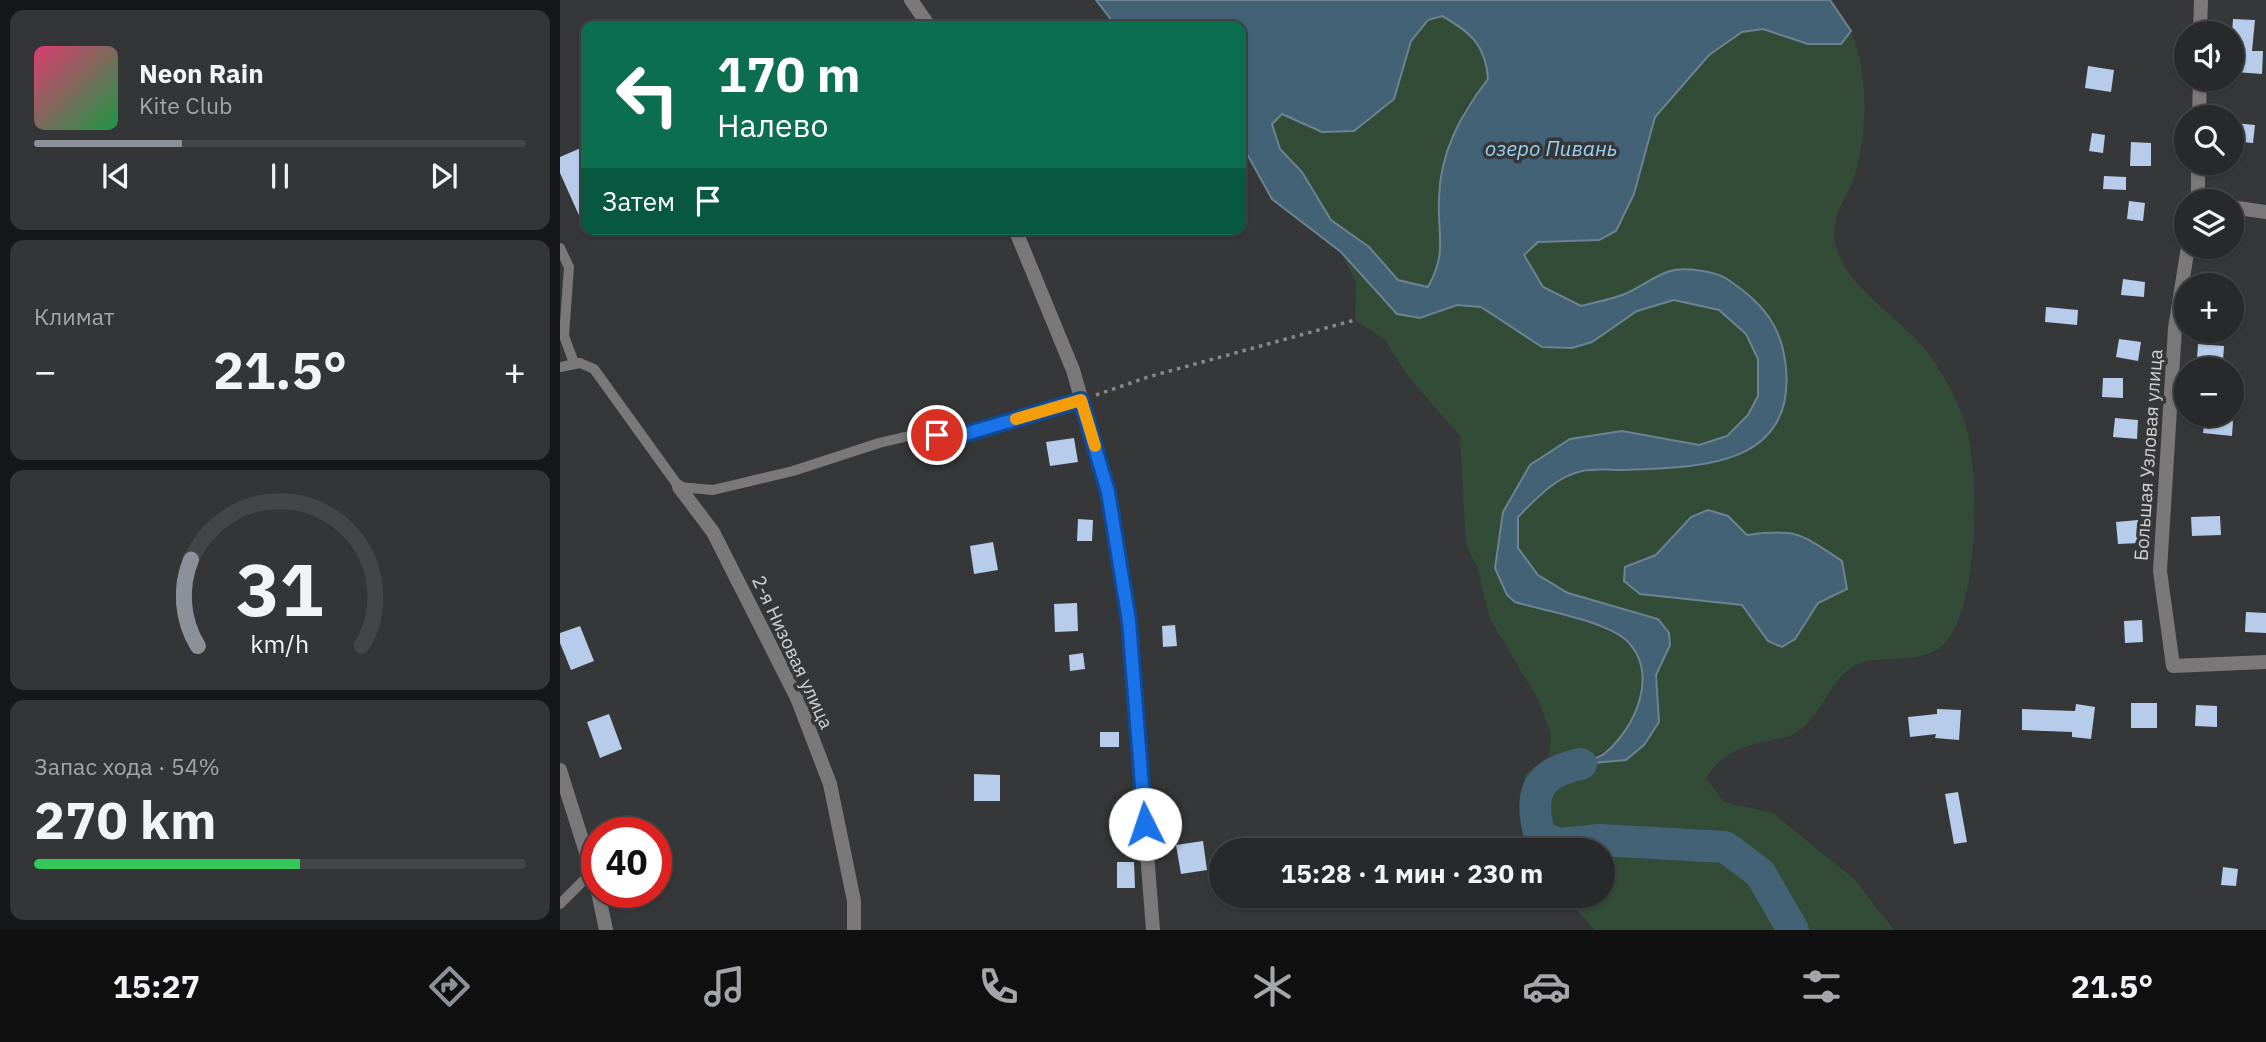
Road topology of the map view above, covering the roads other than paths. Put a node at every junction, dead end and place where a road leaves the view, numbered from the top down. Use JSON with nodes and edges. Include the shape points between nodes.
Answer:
{"nodes":[{"id":1,"x":911,"y":0,"type":"edge"},
{"id":2,"x":2201,"y":0,"type":"edge"},
{"id":3,"x":926,"y":21,"type":"edge"},
{"id":4,"x":2200,"y":21,"type":"edge"},
{"id":5,"x":2244,"y":209,"type":"edge"},
{"id":6,"x":2266,"y":212,"type":"edge"},
{"id":7,"x":1017,"y":235,"type":"edge"},
{"id":8,"x":560,"y":248,"type":"edge"},
{"id":9,"x":2186,"y":259,"type":"edge"},
{"id":10,"x":574,"y":363,"type":"junction"},
{"id":11,"x":560,"y":367,"type":"edge"},
{"id":12,"x":1081,"y":400,"type":"junction"},
{"id":13,"x":679,"y":487,"type":"junction"},
{"id":14,"x":2266,"y":662,"type":"edge"},
{"id":15,"x":560,"y":770,"type":"edge"},
{"id":16,"x":581,"y":837,"type":"edge"},
{"id":17,"x":581,"y":883,"type":"edge"},
{"id":18,"x":560,"y":904,"type":"edge"},
{"id":19,"x":601,"y":908,"type":"edge"},
{"id":20,"x":606,"y":930,"type":"edge"},
{"id":21,"x":854,"y":930,"type":"edge"},
{"id":22,"x":1153,"y":930,"type":"edge"}],
"edges":[{"from":1,"to":3,"type":"street"},
{"from":2,"to":4,"type":"street"},
{"from":5,"to":6,"type":"street"},
{"from":7,"to":12,"type":"street"},
{"from":8,"to":10,"type":"lane","via":[[569,267],[564,336]]},
{"from":9,"to":14,"type":"street","name":"Большая Узловая улица","via":[[2175,328],[2160,571],[2173,666]]},
{"from":10,"to":11,"type":"lane"},
{"from":10,"to":13,"type":"lane","via":[[589,365],[601,377]]},
{"from":12,"to":13,"type":"lane","via":[[962,435],[913,435],[879,443],[793,471],[713,490]]},
{"from":12,"to":22,"type":"street","via":[[1108,492],[1129,621]]},
{"from":13,"to":21,"type":"street","name":"2-я Низовая улица","via":[[713,532],[797,698],[830,784],[854,901]]},
{"from":15,"to":16,"type":"street"},
{"from":17,"to":18,"type":"lane"},
{"from":19,"to":20,"type":"street"}]}
